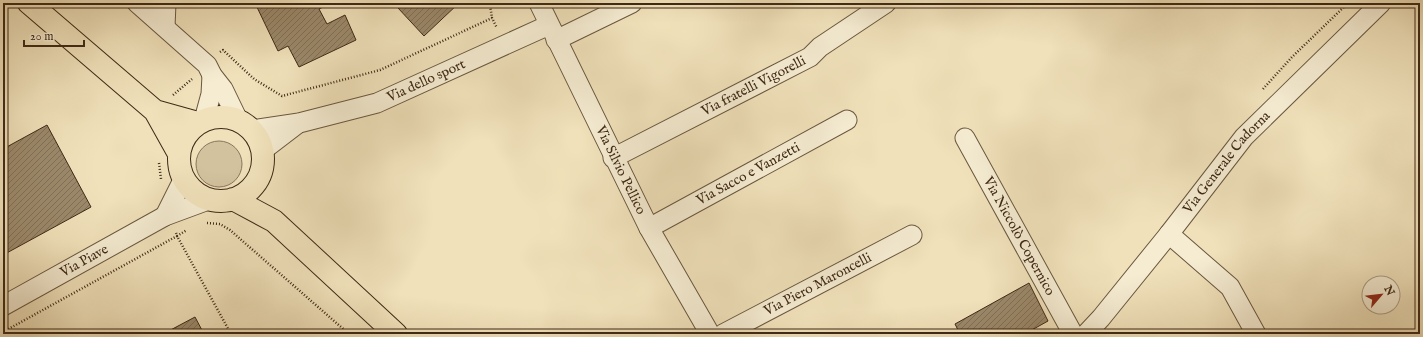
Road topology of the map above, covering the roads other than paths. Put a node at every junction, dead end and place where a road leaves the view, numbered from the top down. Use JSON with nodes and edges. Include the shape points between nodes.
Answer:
{"nodes":[{"id":1,"x":29,"y":3,"type":"edge"},
{"id":2,"x":137,"y":3,"type":"edge"},
{"id":3,"x":166,"y":3,"type":"edge"},
{"id":4,"x":539,"y":3,"type":"edge"},
{"id":5,"x":632,"y":3,"type":"edge"},
{"id":6,"x":886,"y":3,"type":"edge"},
{"id":7,"x":1381,"y":3,"type":"edge"},
{"id":8,"x":166,"y":27,"type":"junction"},
{"id":9,"x":552,"y":32,"type":"junction"},
{"id":10,"x":210,"y":70,"type":"junction"},
{"id":11,"x":154,"y":111,"type":"junction"},
{"id":12,"x":847,"y":120,"type":"dead end"},
{"id":13,"x":201,"y":122,"type":"junction"},
{"id":14,"x":299,"y":123,"type":"junction"},
{"id":15,"x":245,"y":125,"type":"junction"},
{"id":16,"x":965,"y":138,"type":"dead end"},
{"id":17,"x":262,"y":151,"type":"junction"},
{"id":18,"x":169,"y":156,"type":"junction"},
{"id":19,"x":613,"y":158,"type":"junction"},
{"id":20,"x":184,"y":178,"type":"junction"},
{"id":21,"x":257,"y":180,"type":"junction"},
{"id":22,"x":210,"y":199,"type":"junction"},
{"id":23,"x":233,"y":199,"type":"junction"},
{"id":24,"x":165,"y":216,"type":"junction"},
{"id":25,"x":274,"y":221,"type":"junction"},
{"id":26,"x":649,"y":228,"type":"junction"},
{"id":27,"x":1169,"y":234,"type":"junction"},
{"id":28,"x":912,"y":235,"type":"dead end"},
{"id":29,"x":3,"y":306,"type":"edge"},
{"id":30,"x":396,"y":334,"type":"edge"},
{"id":31,"x":710,"y":334,"type":"edge"},
{"id":32,"x":723,"y":334,"type":"edge"},
{"id":33,"x":1073,"y":334,"type":"edge"},
{"id":34,"x":1086,"y":334,"type":"edge"},
{"id":35,"x":1256,"y":334,"type":"edge"}],
"edges":[{"from":1,"to":11,"type":"main road"},
{"from":2,"to":8,"type":"street"},
{"from":3,"to":8,"type":"street"},
{"from":4,"to":9,"type":"street","name":"Via Silvio Pellico"},
{"from":5,"to":9,"type":"street","name":"Via dello sport"},
{"from":6,"to":19,"type":"street","name":"Via fratelli Vigorelli","via":[[820,47],[810,57]]},
{"from":7,"to":27,"type":"street","name":"Via Generale Cadorna","via":[[1244,137]]},
{"from":8,"to":10,"type":"street"},
{"from":9,"to":14,"type":"street","name":"Via dello sport","via":[[505,46],[376,103]]},
{"from":9,"to":19,"type":"street","name":"Via Silvio Pellico"},
{"from":10,"to":13,"type":"street","via":[[211,94]]},
{"from":10,"to":15,"type":"street"},
{"from":11,"to":13,"type":"main road"},
{"from":11,"to":18,"type":"main road"},
{"from":12,"to":26,"type":"street","name":"Via Sacco e Vanzetti"},
{"from":13,"to":15,"type":"main road","via":[[221,116]]},
{"from":13,"to":18,"type":"main road"},
{"from":14,"to":15,"type":"street","name":"Via dello sport"},
{"from":14,"to":17,"type":"street","name":"Via dello sport"},
{"from":15,"to":17,"type":"main road","via":[[259,140]]},
{"from":16,"to":33,"type":"street","name":"Via Niccolò Copernico"},
{"from":17,"to":21,"type":"main road","via":[[263,161]]},
{"from":18,"to":20,"type":"main road","via":[[180,166]]},
{"from":19,"to":26,"type":"street","name":"Via Silvio Pellico"},
{"from":20,"to":22,"type":"main road","via":[[195,191]]},
{"from":20,"to":24,"type":"street"},
{"from":21,"to":23,"type":"main road","via":[[243,195]]},
{"from":21,"to":25,"type":"main road"},
{"from":22,"to":23,"type":"main road"},
{"from":22,"to":24,"type":"street","name":"Via Piave"},
{"from":23,"to":25,"type":"main road"},
{"from":24,"to":29,"type":"street","name":"Via Piave"},
{"from":25,"to":30,"type":"main road"},
{"from":26,"to":31,"type":"street","name":"Via Silvio Pellico"},
{"from":27,"to":34,"type":"street","name":"Via Generale Cadorna"},
{"from":27,"to":35,"type":"street","via":[[1230,287]]},
{"from":28,"to":32,"type":"street","name":"Via Piero Maroncelli"}]}
